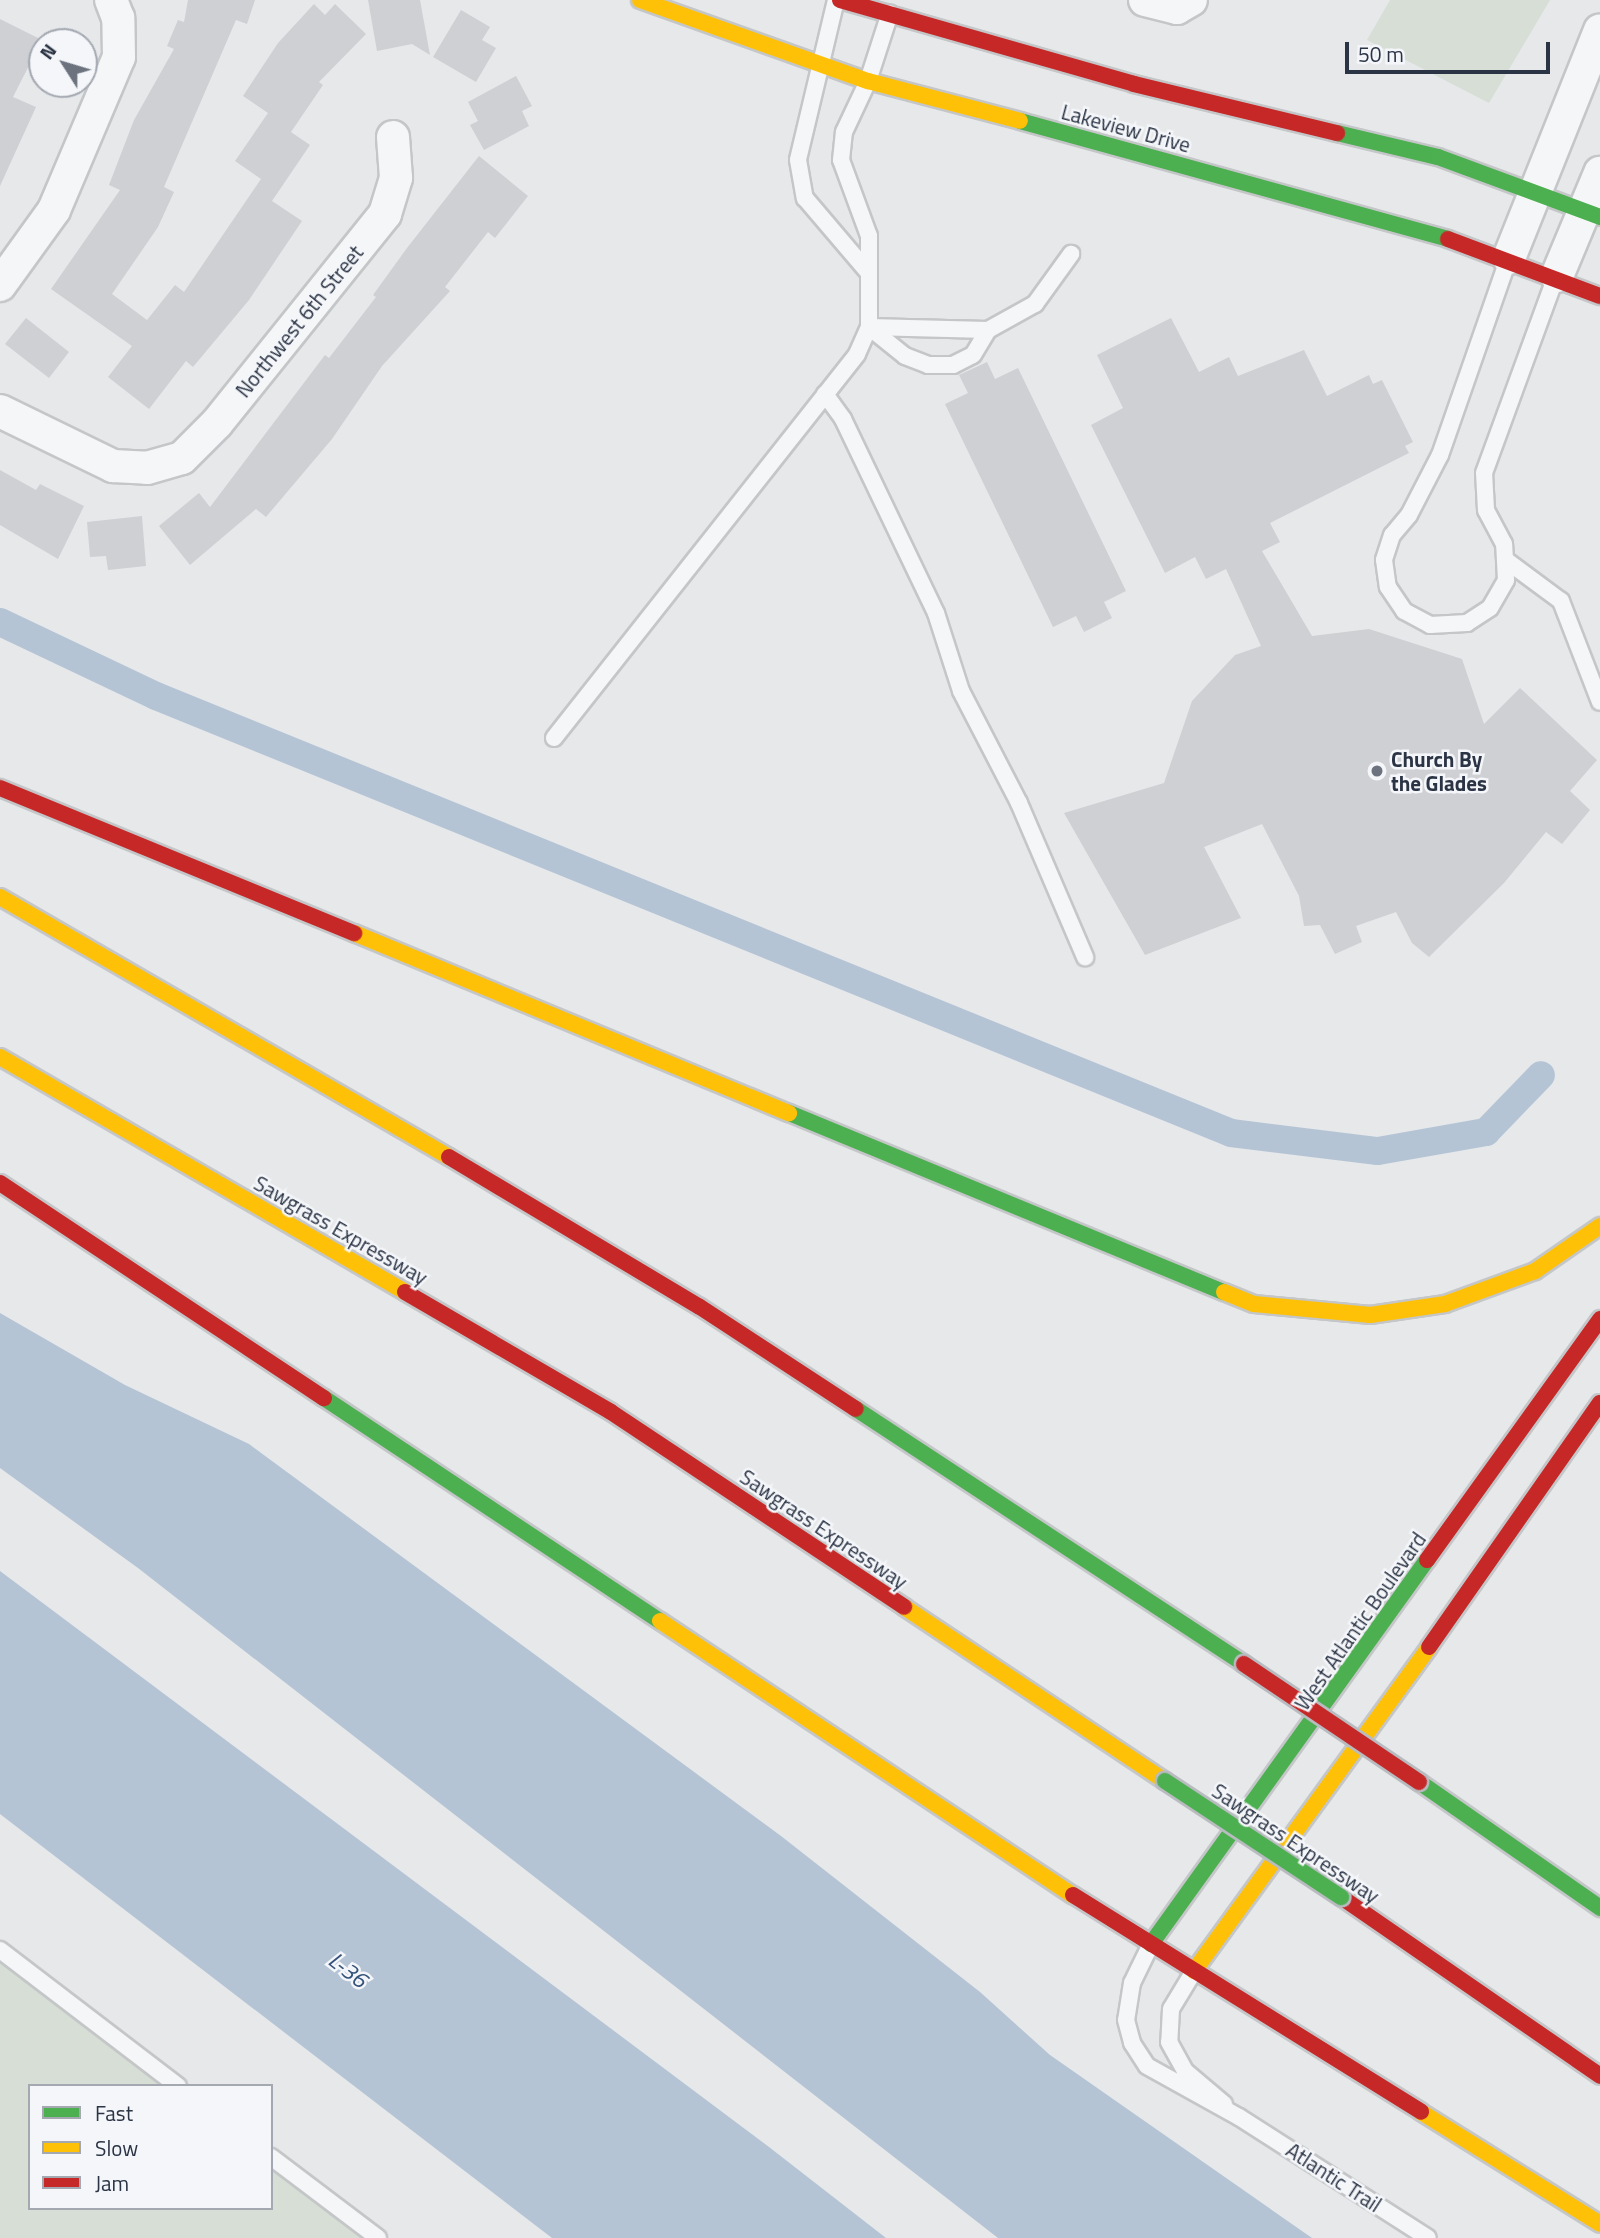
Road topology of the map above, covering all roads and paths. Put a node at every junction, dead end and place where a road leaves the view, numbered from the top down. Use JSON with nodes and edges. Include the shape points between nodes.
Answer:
{"nodes":[{"id":1,"x":111,"y":0,"type":"edge"},
{"id":2,"x":640,"y":0,"type":"edge"},
{"id":3,"x":838,"y":0,"type":"edge"},
{"id":4,"x":1145,"y":0,"type":"edge"},
{"id":5,"x":1191,"y":0,"type":"edge"},
{"id":6,"x":891,"y":7,"type":"edge"},
{"id":7,"x":1600,"y":32,"type":"edge"},
{"id":8,"x":818,"y":65,"type":"junction"},
{"id":9,"x":1594,"y":65,"type":"edge"},
{"id":10,"x":868,"y":81,"type":"junction"},
{"id":11,"x":393,"y":137,"type":"dead end"},
{"id":12,"x":1600,"y":173,"type":"edge"},
{"id":13,"x":1537,"y":192,"type":"junction"},
{"id":14,"x":1592,"y":213,"type":"edge"},
{"id":15,"x":1072,"y":254,"type":"dead end"},
{"id":16,"x":1509,"y":258,"type":"junction"},
{"id":17,"x":867,"y":272,"type":"junction"},
{"id":18,"x":1557,"y":276,"type":"junction"},
{"id":19,"x":0,"y":285,"type":"edge"},
{"id":20,"x":1600,"y":296,"type":"edge"},
{"id":21,"x":869,"y":327,"type":"junction"},
{"id":22,"x":988,"y":330,"type":"junction"},
{"id":23,"x":825,"y":394,"type":"junction"},
{"id":24,"x":0,"y":411,"type":"edge"},
{"id":25,"x":1507,"y":561,"type":"junction"},
{"id":26,"x":1600,"y":702,"type":"edge"},
{"id":27,"x":554,"y":738,"type":"dead end"},
{"id":28,"x":0,"y":788,"type":"edge"},
{"id":29,"x":0,"y":897,"type":"edge"},
{"id":30,"x":1084,"y":957,"type":"dead end"},
{"id":31,"x":0,"y":1057,"type":"edge"},
{"id":32,"x":0,"y":1183,"type":"edge"},
{"id":33,"x":1600,"y":1226,"type":"edge"},
{"id":34,"x":1600,"y":1319,"type":"edge"},
{"id":35,"x":1600,"y":1403,"type":"edge"},
{"id":36,"x":1600,"y":1908,"type":"edge"},
{"id":37,"x":1151,"y":1944,"type":"junction"},
{"id":38,"x":0,"y":1950,"type":"edge"},
{"id":39,"x":1194,"y":1971,"type":"junction"},
{"id":40,"x":1600,"y":2076,"type":"edge"},
{"id":41,"x":175,"y":2084,"type":"edge"},
{"id":42,"x":1239,"y":2117,"type":"junction"},
{"id":43,"x":273,"y":2159,"type":"edge"},
{"id":44,"x":1600,"y":2224,"type":"edge"},
{"id":45,"x":378,"y":2238,"type":"edge"},
{"id":46,"x":1428,"y":2238,"type":"edge"}],
"edges":[{"from":1,"to":19,"type":"street","via":[[118,18],[119,57],[54,210]]},
{"from":2,"to":8,"type":"main road","name":"Lakeview Drive"},
{"from":3,"to":6,"type":"main road"},
{"from":3,"to":8,"type":"lane"},
{"from":4,"to":5,"type":"street","via":[[1177,8]]},
{"from":6,"to":10,"type":"lane"},
{"from":6,"to":13,"type":"main road","via":[[1134,84],[1438,157]]},
{"from":7,"to":9,"type":"street"},
{"from":8,"to":10,"type":"main road","name":"Lakeview Drive"},
{"from":8,"to":17,"type":"lane","via":[[797,160],[805,198]]},
{"from":9,"to":13,"type":"street"},
{"from":10,"to":16,"type":"main road","name":"Lakeview Drive","via":[[1408,223]]},
{"from":10,"to":17,"type":"lane","via":[[844,131],[841,160],[869,236]]},
{"from":11,"to":24,"type":"street","name":"Northwest 6th Street","via":[[396,178],[385,214],[217,423],[182,458],[147,468],[113,466]]},
{"from":12,"to":14,"type":"street"},
{"from":13,"to":14,"type":"main road"},
{"from":13,"to":16,"type":"street"},
{"from":14,"to":18,"type":"street"},
{"from":15,"to":22,"type":"lane","via":[[1035,304]]},
{"from":16,"to":18,"type":"main road","name":"Lakeview Drive"},
{"from":16,"to":25,"type":"lane","via":[[1436,464],[1392,535],[1384,560],[1388,587],[1404,611],[1430,625],[1467,623],[1490,608],[1506,580]]},
{"from":17,"to":21,"type":"lane"},
{"from":18,"to":20,"type":"main road","name":"Lakeview Drive"},
{"from":18,"to":25,"type":"lane","via":[[1484,473],[1486,510]]},
{"from":21,"to":22,"type":"lane"},
{"from":21,"to":22,"type":"lane","via":[[905,356],[928,365],[953,365],[973,355]]},
{"from":21,"to":23,"type":"lane","via":[[857,354]]},
{"from":23,"to":27,"type":"lane"},
{"from":23,"to":30,"type":"lane","via":[[843,419],[936,613],[961,691],[1019,803]]},
{"from":25,"to":26,"type":"lane","via":[[1562,601]]},
{"from":28,"to":33,"type":"main road","via":[[1254,1304],[1357,1315],[1445,1304],[1535,1271]]},
{"from":29,"to":36,"type":"main road","bridge":true,"via":[[200,1008],[700,1307],[1244,1664]]},
{"from":31,"to":40,"type":"main road","name":"Sawgrass Expressway","bridge":true,"via":[[611,1412],[1341,1897]]},
{"from":32,"to":37,"type":"main road"},
{"from":34,"to":37,"type":"main road","name":"West Atlantic Boulevard"},
{"from":35,"to":39,"type":"main road","via":[[1288,1848]]},
{"from":37,"to":39,"type":"main road"},
{"from":37,"to":42,"type":"lane","name":"Atlantic Trail","via":[[1127,2003],[1126,2020],[1138,2055],[1157,2074]]},
{"from":38,"to":41,"type":"lane"},
{"from":39,"to":42,"type":"lane","name":"Atlantic Trail","via":[[1171,2009],[1169,2042],[1185,2071]]},
{"from":39,"to":44,"type":"main road"},
{"from":42,"to":46,"type":"lane","name":"Atlantic Trail"},
{"from":43,"to":45,"type":"lane"}]}
